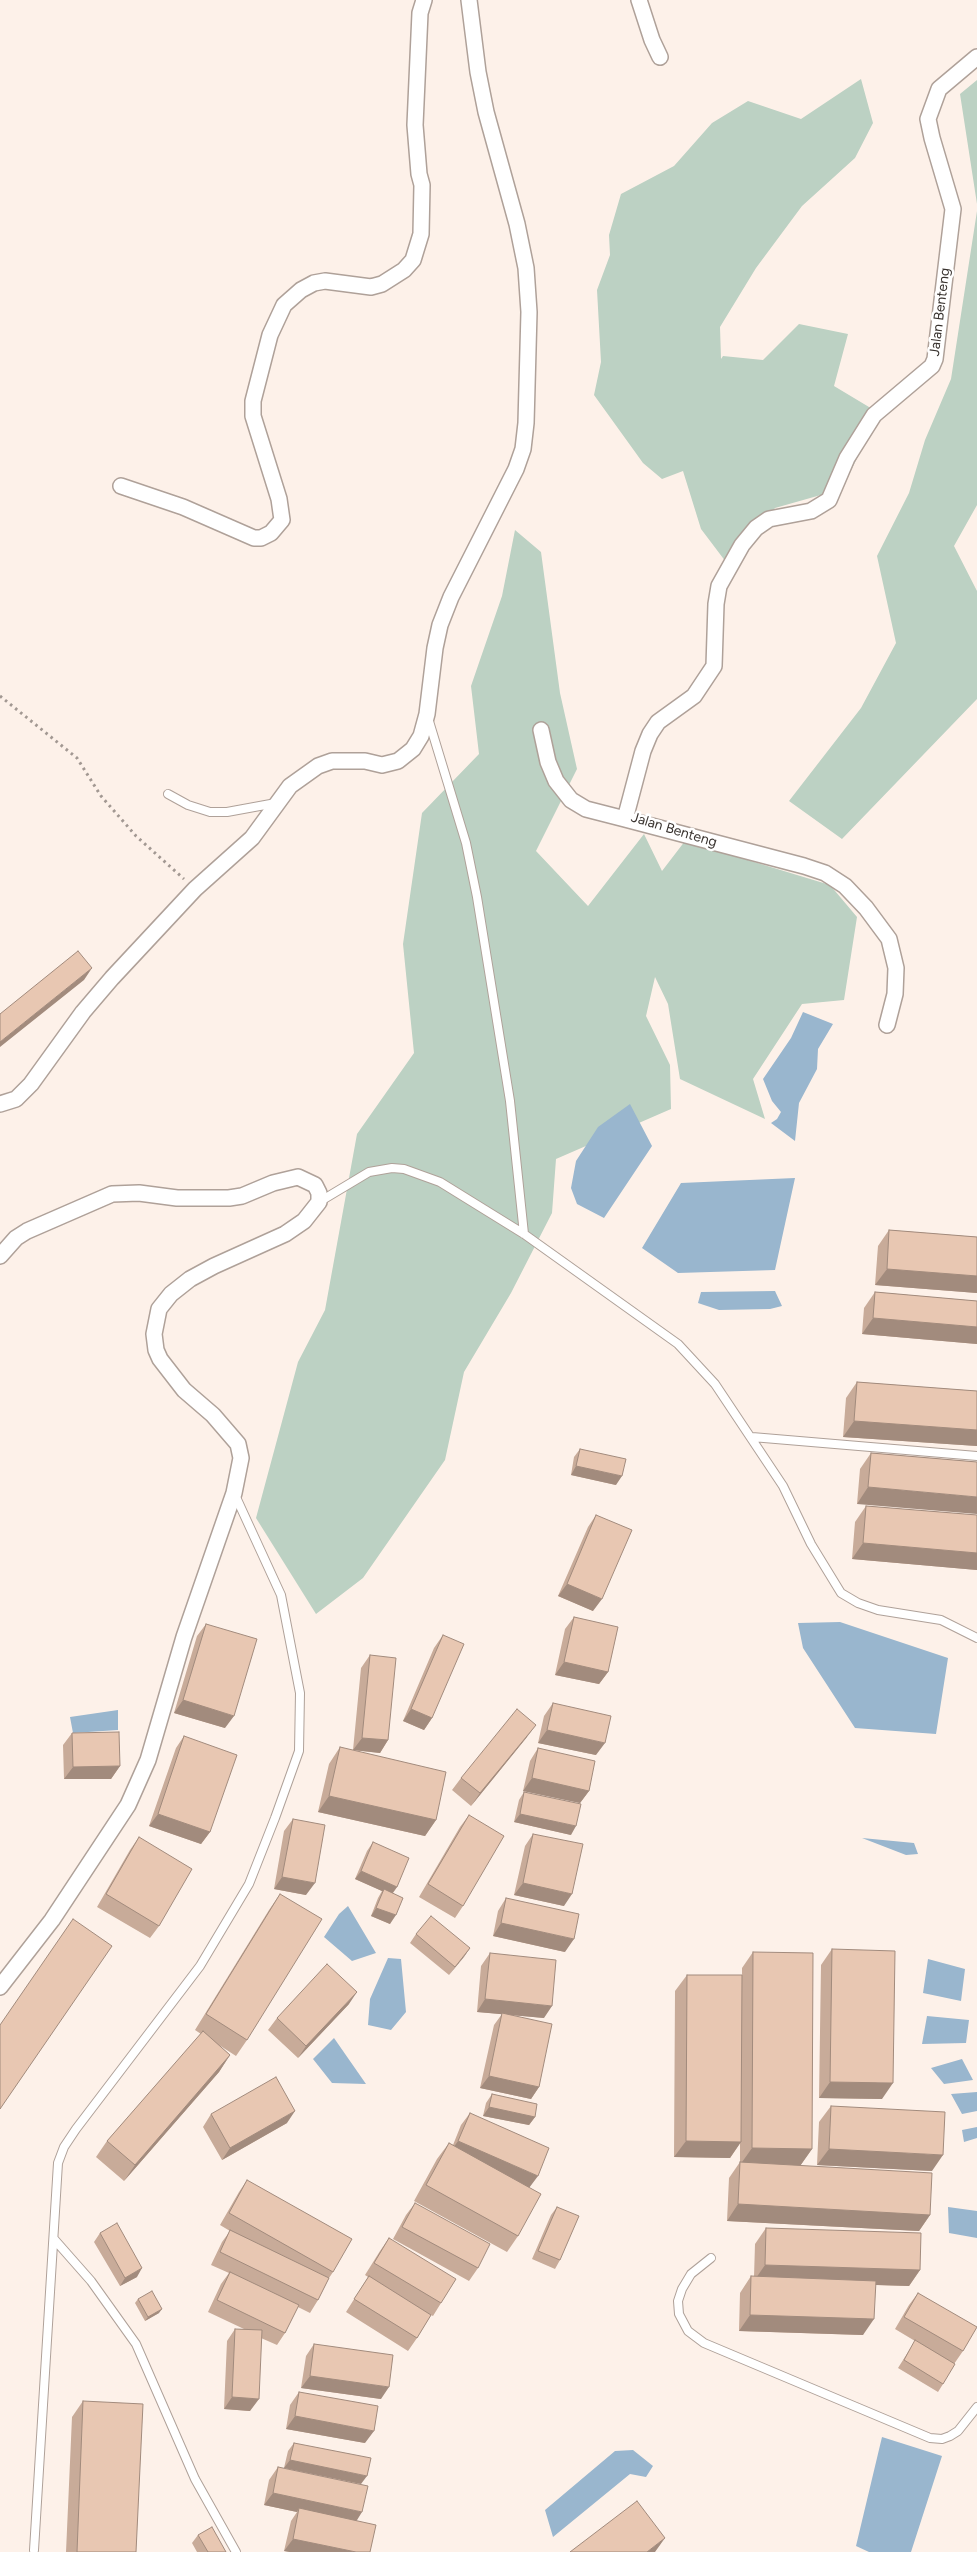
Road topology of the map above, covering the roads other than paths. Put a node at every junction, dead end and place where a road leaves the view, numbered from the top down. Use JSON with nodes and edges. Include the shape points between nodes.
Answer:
{"nodes":[{"id":1,"x":424,"y":0,"type":"edge"},
{"id":2,"x":469,"y":0,"type":"edge"},
{"id":3,"x":639,"y":0,"type":"edge"},
{"id":4,"x":660,"y":57,"type":"dead end"},
{"id":5,"x":977,"y":57,"type":"edge"},
{"id":6,"x":122,"y":486,"type":"dead end"},
{"id":7,"x":427,"y":714,"type":"junction"},
{"id":8,"x":541,"y":730,"type":"dead end"},
{"id":9,"x":168,"y":794,"type":"dead end"},
{"id":10,"x":276,"y":803,"type":"junction"},
{"id":11,"x":625,"y":818,"type":"junction"},
{"id":12,"x":887,"y":1025,"type":"dead end"},
{"id":13,"x":0,"y":1104,"type":"edge"},
{"id":14,"x":319,"y":1202,"type":"junction"},
{"id":15,"x":524,"y":1234,"type":"junction"},
{"id":16,"x":0,"y":1256,"type":"edge"},
{"id":17,"x":752,"y":1437,"type":"junction"},
{"id":18,"x":977,"y":1456,"type":"edge"},
{"id":19,"x":234,"y":1493,"type":"junction"},
{"id":20,"x":977,"y":1638,"type":"edge"},
{"id":21,"x":0,"y":1987,"type":"edge"},
{"id":22,"x":54,"y":2239,"type":"junction"},
{"id":23,"x":711,"y":2258,"type":"dead end"},
{"id":24,"x":977,"y":2407,"type":"edge"},
{"id":25,"x":34,"y":2550,"type":"dead end"},
{"id":26,"x":236,"y":2552,"type":"edge"}],
"edges":[{"from":1,"to":6,"type":"street","via":[[420,13],[416,125],[418,174],[422,185],[422,234],[413,260],[404,270],[371,287],[325,281],[314,283],[284,304],[270,335],[253,401],[253,416],[279,499],[282,520],[271,533],[254,538],[183,507]]},
{"from":2,"to":7,"type":"street","via":[[486,112],[526,268],[529,312],[526,423],[523,449],[516,469],[440,625],[432,662]]},
{"from":3,"to":4,"type":"street"},
{"from":5,"to":11,"type":"street","name":"Jalan Benteng","via":[[939,89],[928,119],[953,209],[935,360],[874,415],[847,458],[830,500],[812,511],[769,519],[756,528],[742,545],[719,586],[714,666],[694,696],[658,722],[650,734]]},
{"from":7,"to":10,"type":"street","via":[[420,736],[405,757],[382,765],[344,760],[318,766],[290,786]]},
{"from":7,"to":15,"type":"lane","via":[[466,843],[477,897],[510,1101]]},
{"from":8,"to":11,"type":"street","via":[[556,781],[572,800],[586,809]]},
{"from":9,"to":10,"type":"lane","via":[[210,812]]},
{"from":10,"to":13,"type":"street","via":[[252,838],[196,889],[83,1012],[32,1084],[16,1098]]},
{"from":11,"to":12,"type":"street","name":"Jalan Benteng","via":[[804,866],[825,873],[845,886],[889,939],[896,968],[895,994]]},
{"from":14,"to":15,"type":"lane","via":[[369,1172],[404,1169],[440,1182]]},
{"from":14,"to":16,"type":"street","via":[[315,1185],[298,1177],[229,1198],[112,1194],[27,1231]]},
{"from":14,"to":19,"type":"street","via":[[304,1221],[285,1234],[214,1266],[179,1287],[163,1302],[157,1316],[155,1342],[165,1367],[238,1444],[241,1458]]},
{"from":15,"to":17,"type":"lane","via":[[678,1344],[715,1384]]},
{"from":17,"to":18,"type":"lane"},
{"from":17,"to":20,"type":"lane","via":[[841,1592],[858,1604],[941,1620]]},
{"from":19,"to":21,"type":"street","via":[[184,1638],[148,1760],[128,1805],[52,1920]]},
{"from":19,"to":22,"type":"lane","via":[[281,1595],[300,1693],[299,1751],[248,1884],[200,1966],[64,2147],[55,2186]]},
{"from":22,"to":25,"type":"lane"},
{"from":22,"to":26,"type":"lane","via":[[91,2281],[136,2344],[195,2479]]},
{"from":23,"to":24,"type":"lane","via":[[691,2274],[678,2301],[679,2314],[688,2331],[704,2343],[930,2438],[942,2439],[958,2431]]}]}
